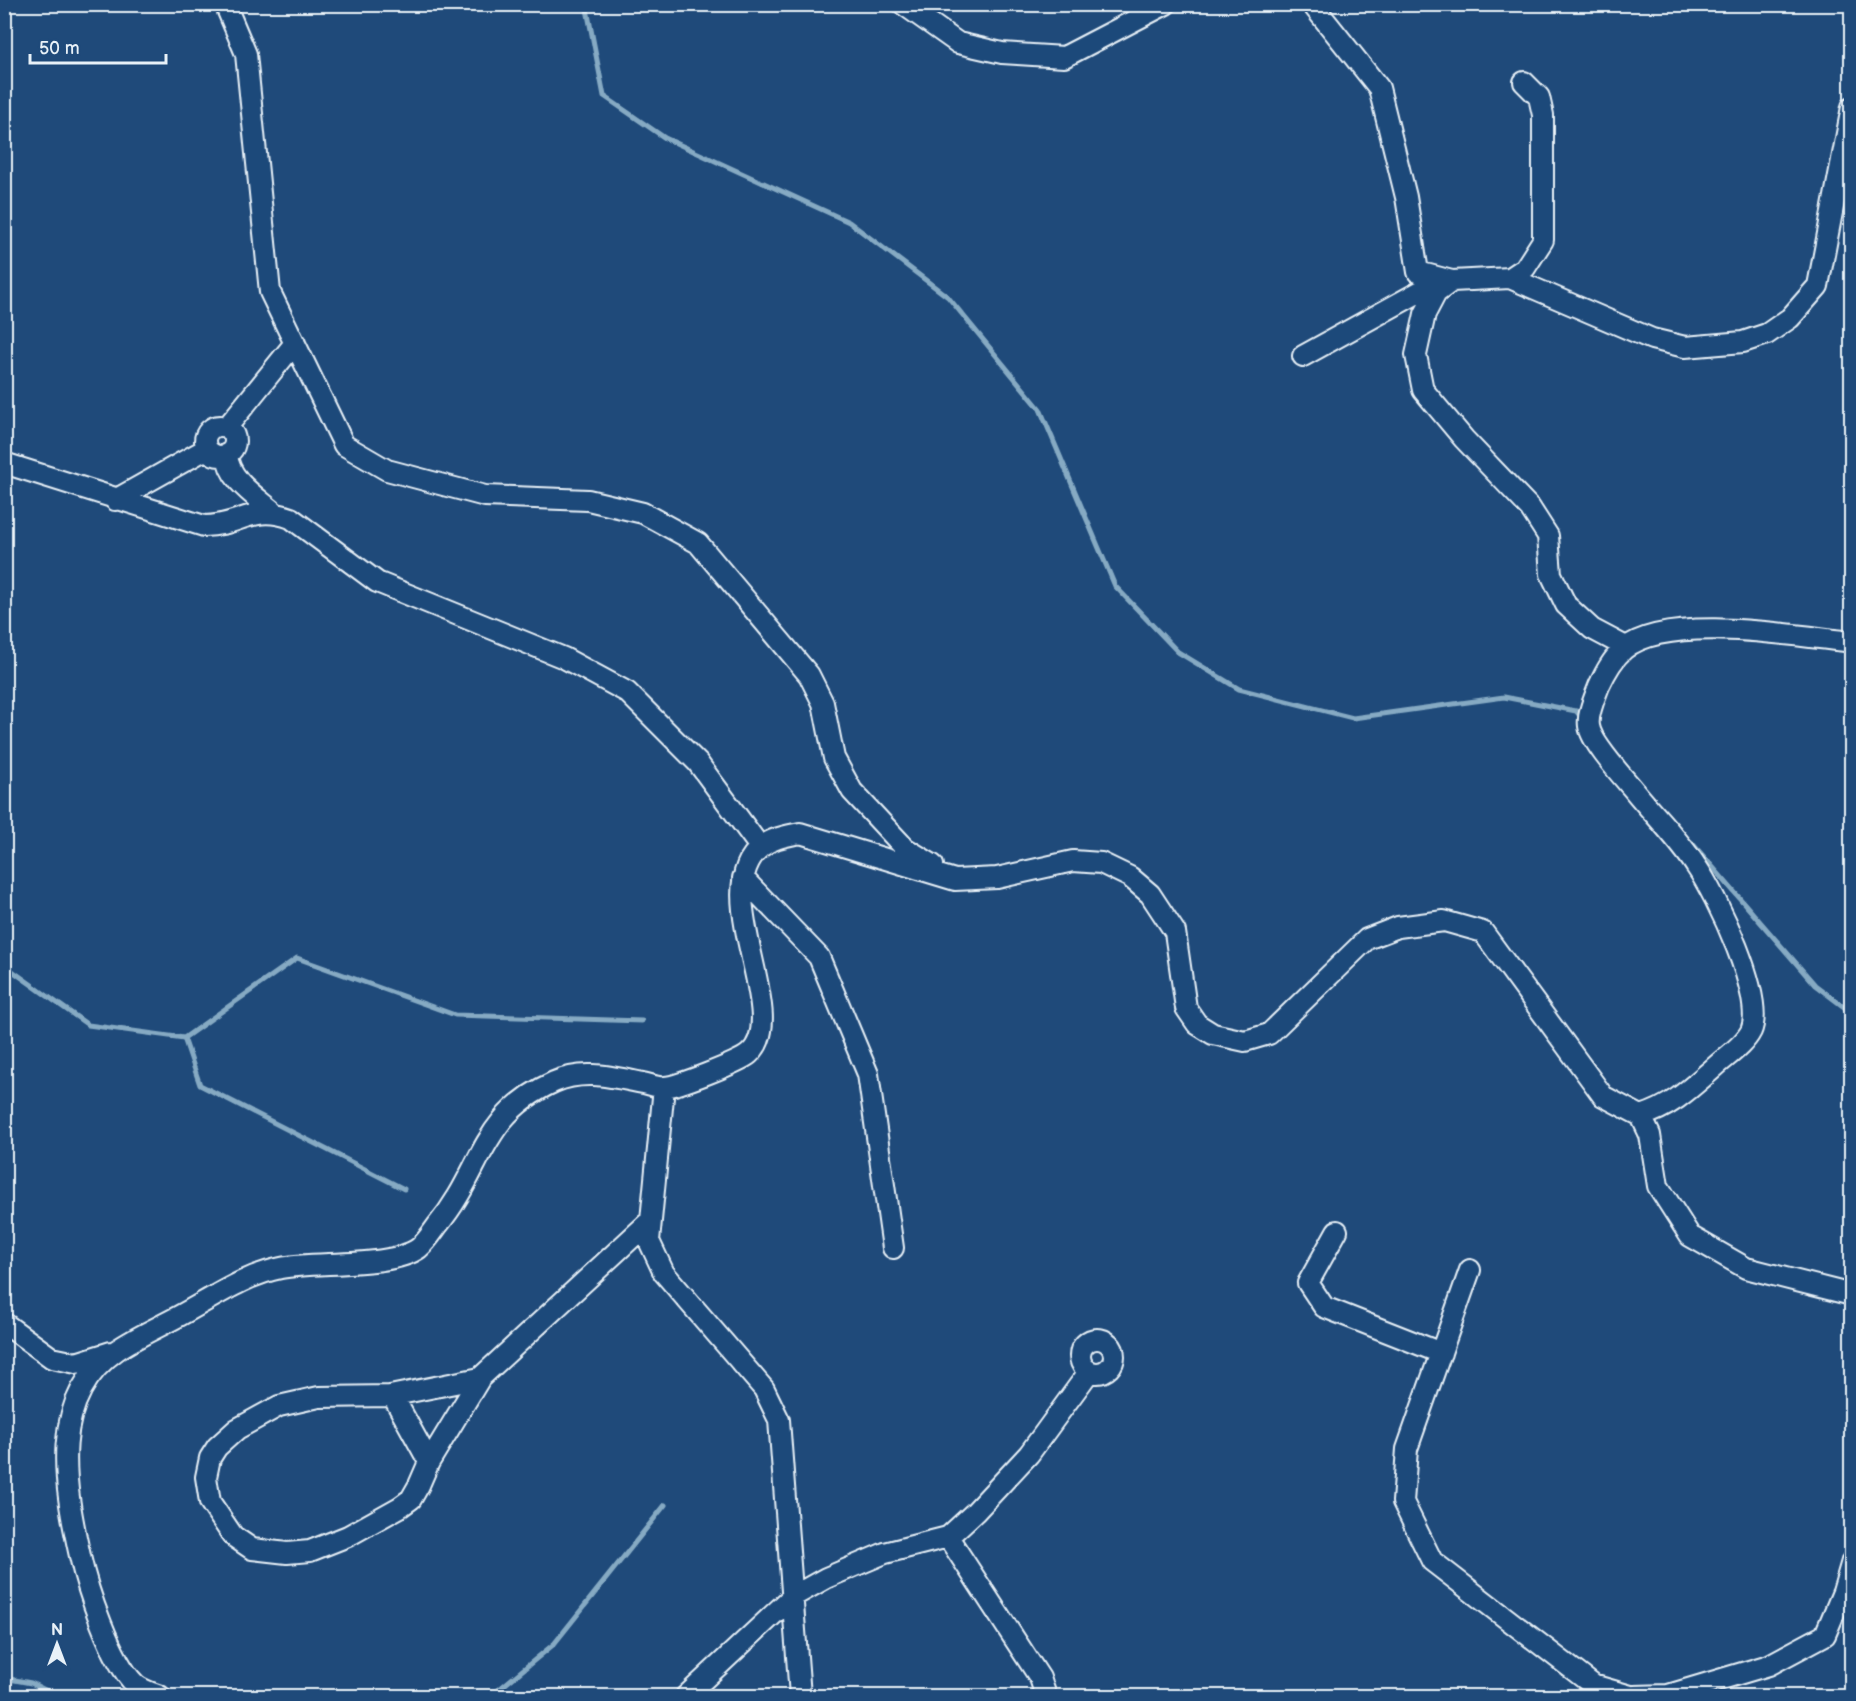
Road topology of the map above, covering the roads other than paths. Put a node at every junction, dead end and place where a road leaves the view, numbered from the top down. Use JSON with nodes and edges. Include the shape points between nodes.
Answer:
{"nodes":[{"id":1,"x":225,"y":4,"type":"edge"},
{"id":2,"x":903,"y":4,"type":"edge"},
{"id":3,"x":1166,"y":4,"type":"edge"},
{"id":4,"x":1312,"y":4,"type":"edge"},
{"id":5,"x":1524,"y":82,"type":"dead end"},
{"id":6,"x":1851,"y":107,"type":"edge"},
{"id":7,"x":1510,"y":278,"type":"junction"},
{"id":8,"x":1419,"y":281,"type":"junction"},
{"id":9,"x":1452,"y":281,"type":"junction"},
{"id":10,"x":1425,"y":314,"type":"junction"},
{"id":11,"x":295,"y":344,"type":"junction"},
{"id":12,"x":1303,"y":356,"type":"dead end"},
{"id":13,"x":227,"y":427,"type":"junction"},
{"id":14,"x":206,"y":449,"type":"junction"},
{"id":15,"x":227,"y":454,"type":"junction"},
{"id":16,"x":4,"y":463,"type":"edge"},
{"id":17,"x":115,"y":500,"type":"junction"},
{"id":18,"x":275,"y":513,"type":"junction"},
{"id":19,"x":1851,"y":642,"type":"edge"},
{"id":20,"x":1626,"y":647,"type":"junction"},
{"id":21,"x":760,"y":847,"type":"junction"},
{"id":22,"x":743,"y":878,"type":"junction"},
{"id":23,"x":955,"y":880,"type":"junction"},
{"id":24,"x":664,"y":1087,"type":"junction"},
{"id":25,"x":1641,"y":1116,"type":"junction"},
{"id":26,"x":651,"y":1220,"type":"junction"},
{"id":27,"x":1338,"y":1231,"type":"dead end"},
{"id":28,"x":892,"y":1248,"type":"dead end"},
{"id":29,"x":1470,"y":1270,"type":"dead end"},
{"id":30,"x":1851,"y":1295,"type":"edge"},
{"id":31,"x":4,"y":1323,"type":"edge"},
{"id":32,"x":117,"y":1350,"type":"junction"},
{"id":33,"x":1441,"y":1353,"type":"junction"},
{"id":34,"x":1089,"y":1372,"type":"dead end"},
{"id":35,"x":480,"y":1378,"type":"junction"},
{"id":36,"x":390,"y":1396,"type":"junction"},
{"id":37,"x":429,"y":1462,"type":"junction"},
{"id":38,"x":948,"y":1537,"type":"junction"},
{"id":39,"x":1851,"y":1561,"type":"edge"},
{"id":40,"x":792,"y":1597,"type":"junction"},
{"id":41,"x":160,"y":1696,"type":"edge"},
{"id":42,"x":686,"y":1696,"type":"edge"},
{"id":43,"x":800,"y":1696,"type":"edge"},
{"id":44,"x":1046,"y":1696,"type":"edge"},
{"id":45,"x":1633,"y":1696,"type":"edge"}],
"edges":[{"from":1,"to":11,"type":"street","via":[[246,54],[270,292]]},
{"from":2,"to":3,"type":"street","via":[[958,43],[1002,53],[1064,57]]},
{"from":4,"to":8,"type":"street","via":[[1379,88],[1416,244]]},
{"from":5,"to":7,"type":"street","via":[[1539,97],[1543,115],[1543,240],[1525,268]]},
{"from":6,"to":7,"type":"street","via":[[1818,286],[1790,318],[1767,334],[1743,342],[1685,347],[1652,339]]},
{"from":7,"to":9,"type":"street"},
{"from":8,"to":9,"type":"street"},
{"from":8,"to":10,"type":"street"},
{"from":8,"to":12,"type":"street"},
{"from":9,"to":10,"type":"street","via":[[1436,293]]},
{"from":10,"to":20,"type":"street","via":[[1416,355],[1423,390],[1530,508],[1548,536],[1551,574],[1566,605],[1592,629]]},
{"from":11,"to":13,"type":"street"},
{"from":11,"to":23,"type":"street","via":[[344,445],[387,470],[485,496],[588,500],[643,513],[698,543],[809,675],[823,704],[834,758],[852,791],[905,848]]},
{"from":13,"to":14,"type":"street","via":[[220,425],[206,433]]},
{"from":13,"to":15,"type":"street","via":[[235,441]]},
{"from":14,"to":15,"type":"street","via":[[220,457]]},
{"from":14,"to":17,"type":"street"},
{"from":15,"to":18,"type":"street","via":[[234,475]]},
{"from":16,"to":17,"type":"street"},
{"from":17,"to":18,"type":"street","via":[[204,526],[219,526],[257,512]]},
{"from":18,"to":21,"type":"street","via":[[291,518],[377,582],[564,658],[627,692],[698,763]]},
{"from":19,"to":20,"type":"street","via":[[1739,630],[1664,631]]},
{"from":20,"to":25,"type":"street","via":[[1613,660],[1602,681],[1593,701],[1589,726],[1605,755],[1696,866],[1740,953],[1754,1014],[1751,1030],[1743,1041],[1681,1097],[1661,1110]]},
{"from":21,"to":22,"type":"street","via":[[748,862]]},
{"from":21,"to":23,"type":"street","via":[[776,838],[800,833]]},
{"from":22,"to":24,"type":"street","via":[[742,908],[763,1020],[759,1041],[749,1054]]},
{"from":22,"to":28,"type":"street","via":[[819,957],[868,1074]]},
{"from":23,"to":25,"type":"street","via":[[997,878],[1072,861],[1101,863],[1130,876],[1150,894],[1175,932],[1186,1008],[1197,1024],[1213,1034],[1245,1041],[1269,1034],[1366,939],[1398,927],[1444,921],[1483,932],[1603,1096]]},
{"from":24,"to":26,"type":"street"},
{"from":24,"to":32,"type":"street","via":[[592,1072],[556,1081],[514,1105],[495,1127],[448,1213],[418,1248],[395,1257],[281,1268],[253,1276]]},
{"from":25,"to":30,"type":"street","via":[[1650,1135],[1658,1186],[1690,1236],[1746,1268]]},
{"from":26,"to":35,"type":"street"},
{"from":26,"to":40,"type":"street","via":[[649,1241],[664,1273],[764,1389],[779,1420]]},
{"from":27,"to":33,"type":"street","via":[[1308,1283],[1324,1307]]},
{"from":29,"to":33,"type":"street"},
{"from":31,"to":32,"type":"street","via":[[52,1358],[76,1363]]},
{"from":32,"to":41,"type":"street","via":[[83,1382],[69,1414],[66,1466],[84,1575],[111,1646],[137,1687]]},
{"from":33,"to":45,"type":"street","via":[[1407,1449],[1402,1502],[1432,1561],[1593,1684]]},
{"from":34,"to":38,"type":"street","via":[[1029,1454]]},
{"from":35,"to":36,"type":"street"},
{"from":35,"to":37,"type":"street"},
{"from":36,"to":37,"type":"street"},
{"from":36,"to":37,"type":"street","via":[[319,1397],[279,1406],[237,1429],[218,1447],[207,1470],[207,1496],[218,1517],[233,1536],[252,1549],[310,1551],[368,1526],[400,1507],[411,1498]]},
{"from":38,"to":40,"type":"street","via":[[885,1553]]},
{"from":38,"to":44,"type":"street","via":[[1040,1678]]},
{"from":39,"to":45,"type":"street","via":[[1825,1635],[1769,1665],[1668,1695]]},
{"from":40,"to":42,"type":"street"},
{"from":40,"to":43,"type":"street"}]}
